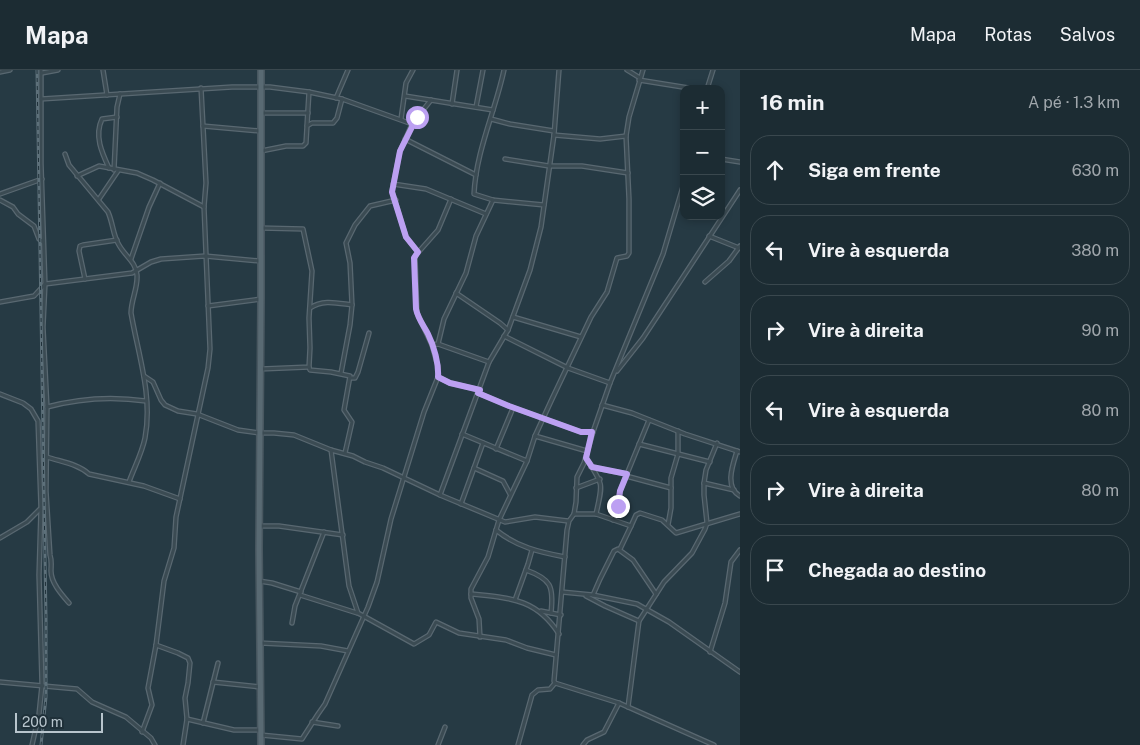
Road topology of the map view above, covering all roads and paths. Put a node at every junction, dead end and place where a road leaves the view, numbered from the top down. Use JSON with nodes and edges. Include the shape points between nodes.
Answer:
{"nodes":[{"id":1,"x":10,"y":70,"type":"edge"},
{"id":2,"x":58,"y":70,"type":"edge"},
{"id":3,"x":103,"y":70,"type":"edge"},
{"id":4,"x":261,"y":70,"type":"edge"},
{"id":5,"x":348,"y":70,"type":"edge"},
{"id":6,"x":413,"y":70,"type":"edge"},
{"id":7,"x":457,"y":70,"type":"edge"},
{"id":8,"x":483,"y":70,"type":"edge"},
{"id":9,"x":504,"y":70,"type":"edge"},
{"id":10,"x":559,"y":70,"type":"edge"},
{"id":11,"x":627,"y":70,"type":"edge"},
{"id":12,"x":642,"y":70,"type":"edge"},
{"id":13,"x":713,"y":70,"type":"edge"},
{"id":14,"x":0,"y":72,"type":"edge"},
{"id":15,"x":41,"y":72,"type":"edge"},
{"id":16,"x":640,"y":79,"type":"junction"},
{"id":17,"x":708,"y":85,"type":"edge"},
{"id":18,"x":680,"y":86,"type":"edge"},
{"id":19,"x":201,"y":88,"type":"junction"},
{"id":20,"x":260,"y":88,"type":"junction"},
{"id":21,"x":309,"y":92,"type":"junction"},
{"id":22,"x":120,"y":94,"type":"junction"},
{"id":23,"x":107,"y":95,"type":"junction"},
{"id":24,"x":405,"y":96,"type":"junction"},
{"id":25,"x":336,"y":98,"type":"junction"},
{"id":26,"x":41,"y":99,"type":"junction"},
{"id":27,"x":342,"y":99,"type":"junction"},
{"id":28,"x":431,"y":100,"type":"junction"},
{"id":29,"x":452,"y":104,"type":"junction"},
{"id":30,"x":476,"y":107,"type":"junction"},
{"id":31,"x":493,"y":110,"type":"junction"},
{"id":32,"x":260,"y":113,"type":"junction"},
{"id":33,"x":308,"y":113,"type":"junction"},
{"id":34,"x":117,"y":117,"type":"junction"},
{"id":35,"x":491,"y":119,"type":"junction"},
{"id":36,"x":401,"y":120,"type":"junction"},
{"id":37,"x":412,"y":124,"type":"junction"},
{"id":38,"x":203,"y":126,"type":"junction"},
{"id":39,"x":307,"y":126,"type":"junction"},
{"id":40,"x":554,"y":130,"type":"junction"},
{"id":41,"x":260,"y":131,"type":"junction"},
{"id":42,"x":554,"y":136,"type":"junction"},
{"id":43,"x":626,"y":136,"type":"junction"},
{"id":44,"x":406,"y":139,"type":"junction"},
{"id":45,"x":260,"y":151,"type":"junction"},
{"id":46,"x":65,"y":154,"type":"dead end"},
{"id":47,"x":505,"y":159,"type":"dead end"},
{"id":48,"x":725,"y":160,"type":"edge"},
{"id":49,"x":740,"y":162,"type":"edge"},
{"id":50,"x":549,"y":166,"type":"junction"},
{"id":51,"x":109,"y":169,"type":"junction"},
{"id":52,"x":116,"y":170,"type":"junction"},
{"id":53,"x":628,"y":173,"type":"junction"},
{"id":54,"x":77,"y":176,"type":"junction"},
{"id":55,"x":476,"y":176,"type":"junction"},
{"id":56,"x":42,"y":179,"type":"junction"},
{"id":57,"x":160,"y":183,"type":"junction"},
{"id":58,"x":393,"y":184,"type":"junction"},
{"id":59,"x":740,"y":190,"type":"edge"},
{"id":60,"x":0,"y":194,"type":"edge"},
{"id":61,"x":680,"y":196,"type":"edge"},
{"id":62,"x":99,"y":199,"type":"junction"},
{"id":63,"x":451,"y":199,"type":"junction"},
{"id":64,"x":0,"y":200,"type":"edge"},
{"id":65,"x":396,"y":200,"type":"junction"},
{"id":66,"x":493,"y":200,"type":"junction"},
{"id":67,"x":544,"y":205,"type":"junction"},
{"id":68,"x":204,"y":207,"type":"junction"},
{"id":69,"x":486,"y":214,"type":"junction"},
{"id":70,"x":260,"y":228,"type":"junction"},
{"id":71,"x":709,"y":236,"type":"junction"},
{"id":72,"x":117,"y":240,"type":"junction"},
{"id":73,"x":44,"y":242,"type":"junction"},
{"id":74,"x":739,"y":247,"type":"edge"},
{"id":75,"x":418,"y":252,"type":"junction"},
{"id":76,"x":205,"y":256,"type":"junction"},
{"id":77,"x":131,"y":259,"type":"junction"},
{"id":78,"x":261,"y":261,"type":"junction"},
{"id":79,"x":137,"y":271,"type":"junction"},
{"id":80,"x":85,"y":279,"type":"junction"},
{"id":81,"x":705,"y":282,"type":"dead end"},
{"id":82,"x":44,"y":284,"type":"junction"},
{"id":83,"x":456,"y":293,"type":"junction"},
{"id":84,"x":261,"y":299,"type":"junction"},
{"id":85,"x":0,"y":302,"type":"edge"},
{"id":86,"x":352,"y":305,"type":"junction"},
{"id":87,"x":208,"y":306,"type":"junction"},
{"id":88,"x":310,"y":309,"type":"junction"},
{"id":89,"x":513,"y":317,"type":"junction"},
{"id":90,"x":508,"y":330,"type":"junction"},
{"id":91,"x":369,"y":333,"type":"dead end"},
{"id":92,"x":504,"y":336,"type":"junction"},
{"id":93,"x":581,"y":337,"type":"junction"},
{"id":94,"x":438,"y":344,"type":"junction"},
{"id":95,"x":432,"y":346,"type":"junction"},
{"id":96,"x":489,"y":362,"type":"junction"},
{"id":97,"x":309,"y":367,"type":"junction"},
{"id":98,"x":568,"y":368,"type":"junction"},
{"id":99,"x":261,"y":369,"type":"junction"},
{"id":100,"x":341,"y":373,"type":"junction"},
{"id":101,"x":615,"y":374,"type":"junction"},
{"id":102,"x":144,"y":376,"type":"junction"},
{"id":103,"x":438,"y":377,"type":"junction"},
{"id":104,"x":351,"y":378,"type":"junction"},
{"id":105,"x":610,"y":383,"type":"junction"},
{"id":106,"x":479,"y":391,"type":"junction"},
{"id":107,"x":0,"y":394,"type":"edge"},
{"id":108,"x":146,"y":401,"type":"junction"},
{"id":109,"x":602,"y":405,"type":"junction"},
{"id":110,"x":47,"y":407,"type":"junction"},
{"id":111,"x":513,"y":408,"type":"junction"},
{"id":112,"x":197,"y":414,"type":"junction"},
{"id":113,"x":544,"y":417,"type":"junction"},
{"id":114,"x":649,"y":420,"type":"junction"},
{"id":115,"x":678,"y":431,"type":"junction"},
{"id":116,"x":592,"y":432,"type":"junction"},
{"id":117,"x":260,"y":434,"type":"junction"},
{"id":118,"x":462,"y":434,"type":"junction"},
{"id":119,"x":535,"y":436,"type":"junction"},
{"id":120,"x":483,"y":443,"type":"junction"},
{"id":121,"x":717,"y":443,"type":"junction"},
{"id":122,"x":639,"y":444,"type":"junction"},
{"id":123,"x":496,"y":449,"type":"junction"},
{"id":124,"x":331,"y":450,"type":"junction"},
{"id":125,"x":587,"y":451,"type":"junction"},
{"id":126,"x":738,"y":451,"type":"edge"},
{"id":127,"x":346,"y":453,"type":"junction"},
{"id":128,"x":678,"y":454,"type":"junction"},
{"id":129,"x":47,"y":457,"type":"junction"},
{"id":130,"x":586,"y":458,"type":"junction"},
{"id":131,"x":527,"y":461,"type":"junction"},
{"id":132,"x":710,"y":462,"type":"junction"},
{"id":133,"x":592,"y":467,"type":"junction"},
{"id":134,"x":474,"y":468,"type":"junction"},
{"id":135,"x":626,"y":475,"type":"junction"},
{"id":136,"x":403,"y":478,"type":"junction"},
{"id":137,"x":600,"y":479,"type":"junction"},
{"id":138,"x":129,"y":482,"type":"junction"},
{"id":139,"x":704,"y":483,"type":"junction"},
{"id":140,"x":576,"y":488,"type":"junction"},
{"id":141,"x":672,"y":488,"type":"junction"},
{"id":142,"x":734,"y":490,"type":"junction"},
{"id":143,"x":510,"y":494,"type":"junction"},
{"id":144,"x":440,"y":495,"type":"junction"},
{"id":145,"x":740,"y":496,"type":"edge"},
{"id":146,"x":180,"y":499,"type":"junction"},
{"id":147,"x":461,"y":504,"type":"junction"},
{"id":148,"x":41,"y":508,"type":"junction"},
{"id":149,"x":574,"y":514,"type":"junction"},
{"id":150,"x":596,"y":514,"type":"junction"},
{"id":151,"x":740,"y":514,"type":"edge"},
{"id":152,"x":499,"y":520,"type":"junction"},
{"id":153,"x":613,"y":520,"type":"junction"},
{"id":154,"x":569,"y":521,"type":"junction"},
{"id":155,"x":707,"y":523,"type":"junction"},
{"id":156,"x":668,"y":525,"type":"junction"},
{"id":157,"x":259,"y":526,"type":"junction"},
{"id":158,"x":631,"y":526,"type":"junction"},
{"id":159,"x":496,"y":530,"type":"junction"},
{"id":160,"x":324,"y":532,"type":"junction"},
{"id":161,"x":343,"y":535,"type":"junction"},
{"id":162,"x":0,"y":538,"type":"edge"},
{"id":163,"x":532,"y":550,"type":"junction"},
{"id":164,"x":620,"y":550,"type":"junction"},
{"id":165,"x":740,"y":550,"type":"edge"},
{"id":166,"x":565,"y":557,"type":"junction"},
{"id":167,"x":526,"y":570,"type":"junction"},
{"id":168,"x":259,"y":581,"type":"junction"},
{"id":169,"x":562,"y":592,"type":"junction"},
{"id":170,"x":300,"y":594,"type":"junction"},
{"id":171,"x":471,"y":594,"type":"junction"},
{"id":172,"x":583,"y":594,"type":"junction"},
{"id":173,"x":656,"y":594,"type":"junction"},
{"id":174,"x":593,"y":595,"type":"junction"},
{"id":175,"x":515,"y":600,"type":"junction"},
{"id":176,"x":69,"y":603,"type":"dead end"},
{"id":177,"x":646,"y":609,"type":"junction"},
{"id":178,"x":538,"y":610,"type":"junction"},
{"id":179,"x":358,"y":613,"type":"junction"},
{"id":180,"x":551,"y":613,"type":"junction"},
{"id":181,"x":561,"y":615,"type":"junction"},
{"id":182,"x":363,"y":618,"type":"junction"},
{"id":183,"x":640,"y":621,"type":"junction"},
{"id":184,"x":292,"y":623,"type":"dead end"},
{"id":185,"x":559,"y":635,"type":"junction"},
{"id":186,"x":480,"y":637,"type":"junction"},
{"id":187,"x":259,"y":642,"type":"junction"},
{"id":188,"x":156,"y":645,"type":"junction"},
{"id":189,"x":348,"y":651,"type":"junction"},
{"id":190,"x":710,"y":652,"type":"junction"},
{"id":191,"x":556,"y":655,"type":"junction"},
{"id":192,"x":218,"y":663,"type":"dead end"},
{"id":193,"x":740,"y":672,"type":"edge"},
{"id":194,"x":0,"y":682,"type":"edge"},
{"id":195,"x":213,"y":682,"type":"junction"},
{"id":196,"x":556,"y":683,"type":"junction"},
{"id":197,"x":42,"y":685,"type":"junction"},
{"id":198,"x":260,"y":687,"type":"junction"},
{"id":199,"x":619,"y":703,"type":"junction"},
{"id":200,"x":628,"y":706,"type":"junction"},
{"id":201,"x":187,"y":719,"type":"junction"},
{"id":202,"x":312,"y":722,"type":"junction"},
{"id":203,"x":203,"y":723,"type":"junction"},
{"id":204,"x":338,"y":726,"type":"dead end"},
{"id":205,"x":445,"y":727,"type":"dead end"},
{"id":206,"x":142,"y":732,"type":"junction"},
{"id":207,"x":260,"y":732,"type":"junction"},
{"id":208,"x":302,"y":739,"type":"junction"},
{"id":209,"x":32,"y":745,"type":"edge"},
{"id":210,"x":155,"y":745,"type":"edge"},
{"id":211,"x":184,"y":745,"type":"edge"},
{"id":212,"x":261,"y":745,"type":"edge"},
{"id":213,"x":300,"y":745,"type":"edge"},
{"id":214,"x":438,"y":745,"type":"edge"},
{"id":215,"x":518,"y":745,"type":"edge"},
{"id":216,"x":583,"y":745,"type":"edge"},
{"id":217,"x":714,"y":745,"type":"edge"}],
"edges":[{"from":1,"to":14,"type":"street"},
{"from":2,"to":15,"type":"street"},
{"from":3,"to":23,"type":"street"},
{"from":4,"to":20,"type":"main road"},
{"from":5,"to":25,"type":"street"},
{"from":6,"to":24,"type":"street","via":[[407,80]]},
{"from":7,"to":29,"type":"street"},
{"from":8,"to":30,"type":"street"},
{"from":9,"to":31,"type":"street"},
{"from":10,"to":40,"type":"street"},
{"from":11,"to":16,"type":"street"},
{"from":12,"to":16,"type":"street"},
{"from":13,"to":17,"type":"street"},
{"from":15,"to":26,"type":"street"},
{"from":16,"to":18,"type":"street"},
{"from":16,"to":43,"type":"street"},
{"from":19,"to":20,"type":"street"},
{"from":19,"to":22,"type":"street"},
{"from":19,"to":38,"type":"street"},
{"from":20,"to":21,"type":"street"},
{"from":20,"to":32,"type":"main road"},
{"from":21,"to":25,"type":"street"},
{"from":21,"to":33,"type":"street"},
{"from":22,"to":23,"type":"street"},
{"from":22,"to":34,"type":"street"},
{"from":23,"to":26,"type":"street"},
{"from":24,"to":28,"type":"street"},
{"from":24,"to":36,"type":"street"},
{"from":25,"to":27,"type":"street"},
{"from":26,"to":56,"type":"street"},
{"from":27,"to":36,"type":"street"},
{"from":27,"to":39,"type":"street","via":[[334,123]]},
{"from":28,"to":29,"type":"street"},
{"from":28,"to":37,"type":"street"},
{"from":29,"to":30,"type":"street"},
{"from":30,"to":31,"type":"street"},
{"from":31,"to":35,"type":"street"},
{"from":32,"to":33,"type":"street"},
{"from":32,"to":41,"type":"main road"},
{"from":33,"to":39,"type":"street"},
{"from":34,"to":51,"type":"street","via":[[102,119],[99,126],[100,149]]},
{"from":34,"to":52,"type":"street"},
{"from":35,"to":40,"type":"street"},
{"from":35,"to":55,"type":"street"},
{"from":36,"to":37,"type":"street"},
{"from":37,"to":44,"type":"street"},
{"from":38,"to":41,"type":"street"},
{"from":38,"to":68,"type":"street"},
{"from":39,"to":45,"type":"street","via":[[306,144],[303,146]]},
{"from":40,"to":42,"type":"street"},
{"from":41,"to":45,"type":"main road"},
{"from":42,"to":43,"type":"street","via":[[600,139]]},
{"from":42,"to":50,"type":"street"},
{"from":43,"to":53,"type":"street"},
{"from":44,"to":55,"type":"street"},
{"from":44,"to":58,"type":"street"},
{"from":45,"to":70,"type":"main road"},
{"from":46,"to":54,"type":"street"},
{"from":47,"to":50,"type":"street"},
{"from":48,"to":49,"type":"street"},
{"from":50,"to":53,"type":"street","via":[[582,166]]},
{"from":50,"to":67,"type":"street"},
{"from":51,"to":52,"type":"street"},
{"from":51,"to":54,"type":"street","via":[[97,166]]},
{"from":52,"to":57,"type":"street","via":[[137,173]]},
{"from":52,"to":62,"type":"street"},
{"from":53,"to":93,"type":"street","via":[[629,253],[617,258],[607,292]]},
{"from":54,"to":62,"type":"street"},
{"from":55,"to":66,"type":"street","via":[[475,195]]},
{"from":56,"to":60,"type":"street"},
{"from":56,"to":73,"type":"street"},
{"from":57,"to":68,"type":"street"},
{"from":57,"to":77,"type":"street"},
{"from":58,"to":63,"type":"street","via":[[421,188]]},
{"from":58,"to":65,"type":"street","via":[[392,194]]},
{"from":59,"to":71,"type":"street"},
{"from":61,"to":101,"type":"street","via":[[663,254]]},
{"from":62,"to":72,"type":"street","via":[[113,221]]},
{"from":63,"to":69,"type":"street"},
{"from":63,"to":75,"type":"street","via":[[438,230]]},
{"from":64,"to":73,"type":"street","via":[[13,206],[34,226],[39,239]]},
{"from":65,"to":75,"type":"street","via":[[406,237]]},
{"from":65,"to":86,"type":"street","via":[[370,206],[346,241]]},
{"from":66,"to":67,"type":"street"},
{"from":66,"to":69,"type":"street"},
{"from":67,"to":89,"type":"street","via":[[530,270]]},
{"from":68,"to":76,"type":"street"},
{"from":69,"to":83,"type":"street"},
{"from":70,"to":78,"type":"main road"},
{"from":70,"to":88,"type":"street","via":[[303,229],[312,271]]},
{"from":71,"to":74,"type":"street"},
{"from":71,"to":101,"type":"street","via":[[643,338]]},
{"from":72,"to":77,"type":"street"},
{"from":72,"to":80,"type":"street","via":[[80,246]]},
{"from":73,"to":82,"type":"street"},
{"from":74,"to":81,"type":"street","via":[[729,261]]},
{"from":75,"to":95,"type":"street","via":[[414,258],[416,309]]},
{"from":76,"to":78,"type":"street"},
{"from":76,"to":79,"type":"street","via":[[156,260]]},
{"from":76,"to":87,"type":"street"},
{"from":77,"to":79,"type":"street"},
{"from":78,"to":84,"type":"main road"},
{"from":79,"to":80,"type":"street"},
{"from":79,"to":102,"type":"street","via":[[131,313]]},
{"from":80,"to":82,"type":"street"},
{"from":82,"to":85,"type":"street","via":[[34,296]]},
{"from":82,"to":110,"type":"street"},
{"from":83,"to":90,"type":"street"},
{"from":83,"to":94,"type":"street","via":[[444,319]]},
{"from":84,"to":87,"type":"street"},
{"from":84,"to":99,"type":"main road"},
{"from":86,"to":88,"type":"street","via":[[320,302]]},
{"from":86,"to":100,"type":"street"},
{"from":87,"to":112,"type":"street","via":[[210,349]]},
{"from":88,"to":97,"type":"street"},
{"from":89,"to":90,"type":"street"},
{"from":89,"to":93,"type":"street"},
{"from":90,"to":92,"type":"street"},
{"from":91,"to":104,"type":"street","via":[[358,372],[355,378]]},
{"from":92,"to":96,"type":"street"},
{"from":92,"to":98,"type":"street"},
{"from":93,"to":98,"type":"street"},
{"from":94,"to":95,"type":"street"},
{"from":94,"to":96,"type":"street"},
{"from":95,"to":103,"type":"street"},
{"from":96,"to":106,"type":"street"},
{"from":97,"to":99,"type":"street"},
{"from":97,"to":100,"type":"street","via":[[310,370]]},
{"from":98,"to":105,"type":"street"},
{"from":98,"to":113,"type":"street"},
{"from":99,"to":117,"type":"main road"},
{"from":100,"to":104,"type":"street"},
{"from":101,"to":105,"type":"street"},
{"from":102,"to":108,"type":"street"},
{"from":102,"to":112,"type":"street","via":[[154,382],[165,404],[178,411]]},
{"from":103,"to":106,"type":"street"},
{"from":103,"to":136,"type":"street"},
{"from":104,"to":127,"type":"street","via":[[344,410],[352,422]]},
{"from":105,"to":109,"type":"street"},
{"from":106,"to":111,"type":"street"},
{"from":106,"to":118,"type":"street"},
{"from":107,"to":148,"type":"street","via":[[24,403],[38,421]]},
{"from":108,"to":110,"type":"street","via":[[97,398]]},
{"from":108,"to":138,"type":"street","via":[[144,442]]},
{"from":109,"to":114,"type":"street"},
{"from":109,"to":116,"type":"street"},
{"from":110,"to":129,"type":"street"},
{"from":111,"to":113,"type":"street"},
{"from":111,"to":123,"type":"street"},
{"from":112,"to":117,"type":"street","via":[[231,428]]},
{"from":112,"to":146,"type":"street"},
{"from":113,"to":116,"type":"street","via":[[582,432]]},
{"from":113,"to":119,"type":"street"},
{"from":114,"to":115,"type":"street"},
{"from":114,"to":122,"type":"street"},
{"from":115,"to":121,"type":"street"},
{"from":115,"to":128,"type":"street"},
{"from":116,"to":125,"type":"street"},
{"from":117,"to":124,"type":"street","via":[[294,435]]},
{"from":117,"to":157,"type":"main road"},
{"from":118,"to":120,"type":"street"},
{"from":118,"to":144,"type":"street"},
{"from":119,"to":125,"type":"street"},
{"from":119,"to":131,"type":"street"},
{"from":120,"to":123,"type":"street"},
{"from":120,"to":134,"type":"street"},
{"from":121,"to":126,"type":"street"},
{"from":121,"to":132,"type":"street"},
{"from":122,"to":128,"type":"street"},
{"from":122,"to":135,"type":"street"},
{"from":123,"to":131,"type":"street"},
{"from":124,"to":127,"type":"street"},
{"from":124,"to":161,"type":"street"},
{"from":125,"to":130,"type":"street"},
{"from":126,"to":142,"type":"street","via":[[730,474]]},
{"from":127,"to":136,"type":"street"},
{"from":128,"to":132,"type":"street"},
{"from":128,"to":141,"type":"street","via":[[671,478]]},
{"from":129,"to":138,"type":"street","via":[[84,469],[89,474]]},
{"from":129,"to":176,"type":"street","via":[[51,574]]},
{"from":130,"to":133,"type":"street"},
{"from":130,"to":140,"type":"street","via":[[577,477]]},
{"from":131,"to":143,"type":"street"},
{"from":132,"to":139,"type":"street"},
{"from":133,"to":135,"type":"street"},
{"from":133,"to":137,"type":"street"},
{"from":134,"to":143,"type":"street","via":[[503,481]]},
{"from":134,"to":147,"type":"street"},
{"from":135,"to":141,"type":"street"},
{"from":135,"to":153,"type":"street"},
{"from":136,"to":144,"type":"street"},
{"from":136,"to":182,"type":"street","via":[[377,582]]},
{"from":137,"to":140,"type":"street"},
{"from":137,"to":150,"type":"street"},
{"from":138,"to":146,"type":"street"},
{"from":139,"to":142,"type":"street"},
{"from":139,"to":155,"type":"street"},
{"from":140,"to":149,"type":"street"},
{"from":141,"to":156,"type":"street"},
{"from":142,"to":145,"type":"street"},
{"from":143,"to":152,"type":"street"},
{"from":144,"to":147,"type":"street"},
{"from":146,"to":188,"type":"street"},
{"from":147,"to":152,"type":"street"},
{"from":148,"to":162,"type":"street","via":[[27,522]]},
{"from":148,"to":197,"type":"street"},
{"from":149,"to":150,"type":"street"},
{"from":149,"to":154,"type":"street"},
{"from":150,"to":153,"type":"street"},
{"from":151,"to":155,"type":"street"},
{"from":152,"to":154,"type":"street","via":[[508,522],[535,517]]},
{"from":152,"to":159,"type":"street"},
{"from":153,"to":158,"type":"street"},
{"from":154,"to":166,"type":"street"},
{"from":155,"to":156,"type":"street","via":[[676,533]]},
{"from":155,"to":173,"type":"street","via":[[692,553]]},
{"from":156,"to":158,"type":"street","via":[[658,518],[638,513]]},
{"from":157,"to":160,"type":"street"},
{"from":157,"to":168,"type":"main road"},
{"from":158,"to":164,"type":"street"},
{"from":159,"to":163,"type":"street","via":[[510,541]]},
{"from":159,"to":171,"type":"street"},
{"from":160,"to":161,"type":"street"},
{"from":160,"to":170,"type":"street"},
{"from":161,"to":179,"type":"street","via":[[349,586]]},
{"from":163,"to":166,"type":"street"},
{"from":163,"to":167,"type":"street"},
{"from":164,"to":173,"type":"street","via":[[633,560]]},
{"from":164,"to":174,"type":"street","via":[[615,549]]},
{"from":165,"to":190,"type":"street","via":[[731,562],[725,603]]},
{"from":166,"to":169,"type":"street"},
{"from":167,"to":175,"type":"street"},
{"from":167,"to":180,"type":"street","via":[[540,575],[549,583]]},
{"from":168,"to":170,"type":"street"},
{"from":168,"to":187,"type":"main road"},
{"from":169,"to":172,"type":"street"},
{"from":169,"to":181,"type":"street"},
{"from":170,"to":179,"type":"street"},
{"from":170,"to":184,"type":"street"},
{"from":171,"to":175,"type":"street"},
{"from":171,"to":186,"type":"street","via":[[479,619]]},
{"from":172,"to":174,"type":"street"},
{"from":172,"to":183,"type":"street"},
{"from":173,"to":177,"type":"street"},
{"from":174,"to":177,"type":"street"},
{"from":175,"to":178,"type":"street"},
{"from":177,"to":183,"type":"street"},
{"from":177,"to":190,"type":"street"},
{"from":178,"to":180,"type":"street"},
{"from":178,"to":185,"type":"street"},
{"from":179,"to":182,"type":"street"},
{"from":180,"to":181,"type":"street"},
{"from":181,"to":185,"type":"street"},
{"from":182,"to":186,"type":"street","via":[[414,644],[429,635],[436,622],[459,633]]},
{"from":182,"to":189,"type":"street"},
{"from":183,"to":200,"type":"street"},
{"from":185,"to":191,"type":"street"},
{"from":186,"to":191,"type":"street","via":[[512,642]]},
{"from":187,"to":189,"type":"street"},
{"from":187,"to":198,"type":"main road"},
{"from":188,"to":201,"type":"street","via":[[178,652],[189,660],[185,700]]},
{"from":188,"to":206,"type":"street","via":[[148,688],[152,705]]},
{"from":189,"to":202,"type":"street","via":[[323,709]]},
{"from":190,"to":193,"type":"street"},
{"from":191,"to":196,"type":"street"},
{"from":192,"to":195,"type":"street"},
{"from":194,"to":197,"type":"street"},
{"from":195,"to":198,"type":"street"},
{"from":195,"to":203,"type":"street"},
{"from":196,"to":199,"type":"street"},
{"from":196,"to":215,"type":"street","via":[[550,689],[538,690],[532,695]]},
{"from":197,"to":206,"type":"street","via":[[77,689],[92,702],[126,717]]},
{"from":197,"to":209,"type":"street"},
{"from":198,"to":207,"type":"main road"},
{"from":199,"to":200,"type":"street"},
{"from":199,"to":216,"type":"street","via":[[604,732]]},
{"from":200,"to":217,"type":"street"},
{"from":201,"to":203,"type":"street"},
{"from":201,"to":211,"type":"street"},
{"from":202,"to":204,"type":"street"},
{"from":202,"to":208,"type":"street"},
{"from":203,"to":207,"type":"street"},
{"from":205,"to":214,"type":"street"},
{"from":206,"to":210,"type":"street"},
{"from":207,"to":208,"type":"street"},
{"from":207,"to":212,"type":"main road"},
{"from":208,"to":213,"type":"street"}]}
